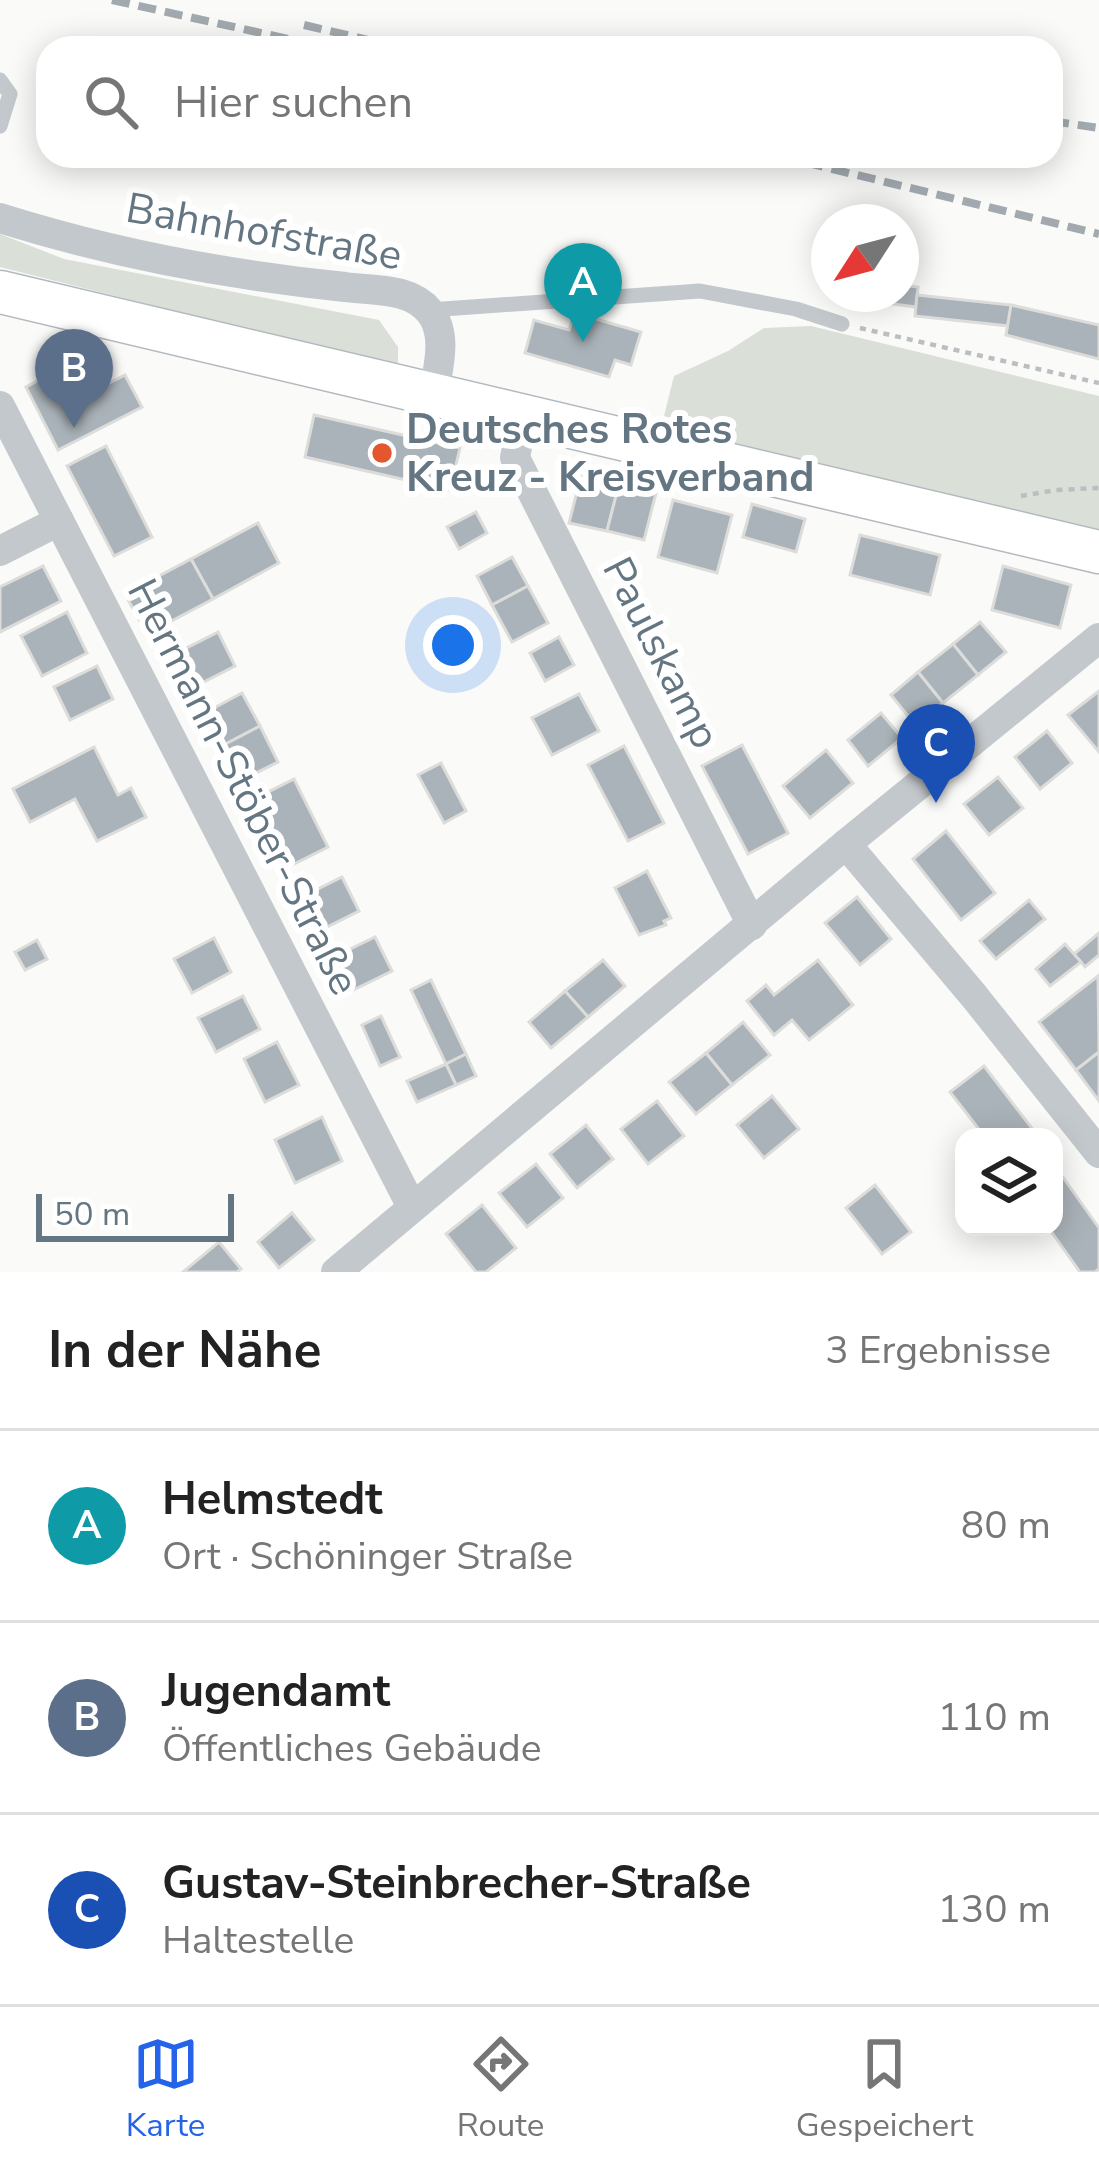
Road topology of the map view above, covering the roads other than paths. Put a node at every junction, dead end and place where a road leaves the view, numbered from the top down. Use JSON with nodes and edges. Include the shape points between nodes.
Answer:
{"nodes":[{"id":1,"x":0,"y":80,"type":"edge"},
{"id":2,"x":0,"y":126,"type":"edge"},
{"id":3,"x":0,"y":218,"type":"edge"},
{"id":4,"x":0,"y":292,"type":"edge"},
{"id":5,"x":429,"y":310,"type":"junction"},
{"id":6,"x":842,"y":324,"type":"road end"},
{"id":7,"x":434,"y":393,"type":"junction"},
{"id":8,"x":0,"y":406,"type":"edge"},
{"id":9,"x":523,"y":413,"type":"junction"},
{"id":10,"x":59,"y":521,"type":"junction"},
{"id":11,"x":0,"y":551,"type":"edge"},
{"id":12,"x":1099,"y":552,"type":"edge"},
{"id":13,"x":1099,"y":638,"type":"edge"},
{"id":14,"x":846,"y":844,"type":"junction"},
{"id":15,"x":752,"y":926,"type":"junction"},
{"id":16,"x":1099,"y":1153,"type":"edge"},
{"id":17,"x":412,"y":1207,"type":"junction"},
{"id":18,"x":336,"y":1272,"type":"edge"}],
"edges":[{"from":1,"to":2,"type":"lane","via":[[10,94]]},
{"from":3,"to":5,"type":"street","name":"Bahnhofstraße","via":[[166,259],[403,293]]},
{"from":4,"to":7,"type":"main road"},
{"from":5,"to":6,"type":"lane","via":[[700,291]]},
{"from":5,"to":7,"type":"street","name":"Bahnhofstraße","via":[[439,329]]},
{"from":7,"to":9,"type":"main road"},
{"from":8,"to":10,"type":"street","name":"Hermann-Stöber-Straße"},
{"from":9,"to":12,"type":"main road"},
{"from":9,"to":15,"type":"street","name":"Paulskamp","via":[[515,458]]},
{"from":10,"to":11,"type":"street"},
{"from":10,"to":17,"type":"street","name":"Hermann-Stöber-Straße"},
{"from":13,"to":14,"type":"street"},
{"from":14,"to":15,"type":"street"},
{"from":14,"to":16,"type":"street"},
{"from":15,"to":17,"type":"street"},
{"from":17,"to":18,"type":"street"}]}
